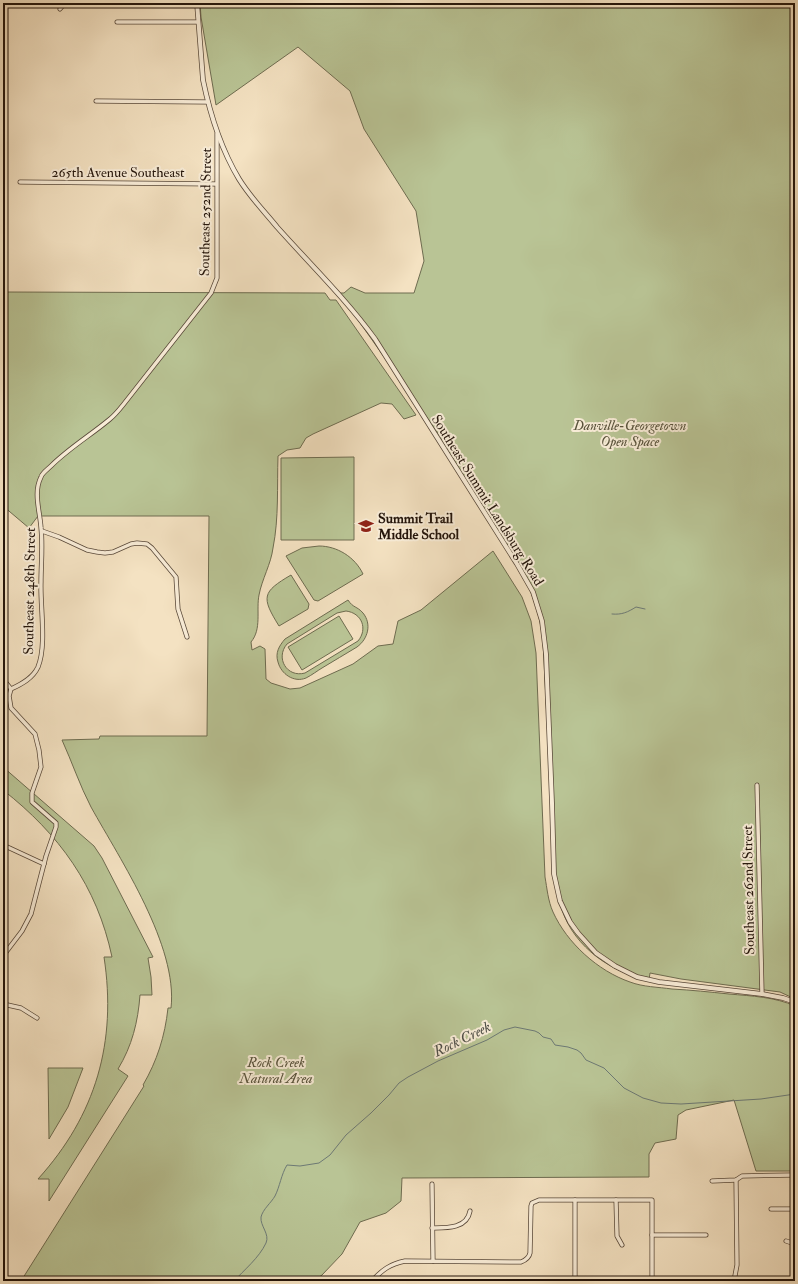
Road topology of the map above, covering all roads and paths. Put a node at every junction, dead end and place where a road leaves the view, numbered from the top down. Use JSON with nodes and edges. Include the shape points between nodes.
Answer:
{"nodes":[{"id":1,"x":65,"y":3,"type":"edge"},
{"id":2,"x":197,"y":3,"type":"edge"},
{"id":3,"x":60,"y":10,"type":"dead end"},
{"id":4,"x":116,"y":22,"type":"dead end"},
{"id":5,"x":198,"y":22,"type":"junction"},
{"id":6,"x":96,"y":101,"type":"dead end"},
{"id":7,"x":208,"y":102,"type":"junction"},
{"id":8,"x":217,"y":131,"type":"junction"},
{"id":9,"x":20,"y":182,"type":"dead end"},
{"id":10,"x":216,"y":184,"type":"junction"},
{"id":11,"x":211,"y":294,"type":"joint"},
{"id":12,"x":42,"y":531,"type":"junction"},
{"id":13,"x":187,"y":637,"type":"dead end"},
{"id":14,"x":3,"y":679,"type":"edge"},
{"id":15,"x":11,"y":689,"type":"junction"},
{"id":16,"x":757,"y":784,"type":"dead end"},
{"id":17,"x":3,"y":845,"type":"edge"},
{"id":18,"x":44,"y":864,"type":"junction"},
{"id":19,"x":3,"y":956,"type":"edge"},
{"id":20,"x":762,"y":994,"type":"junction"},
{"id":21,"x":795,"y":1002,"type":"edge"},
{"id":22,"x":3,"y":1004,"type":"edge"},
{"id":23,"x":37,"y":1018,"type":"dead end"},
{"id":24,"x":795,"y":1175,"type":"edge"},
{"id":25,"x":736,"y":1180,"type":"junction"},
{"id":26,"x":712,"y":1181,"type":"dead end"},
{"id":27,"x":432,"y":1184,"type":"dead end"},
{"id":28,"x":575,"y":1200,"type":"junction"},
{"id":29,"x":616,"y":1200,"type":"junction"},
{"id":30,"x":772,"y":1209,"type":"dead end"},
{"id":31,"x":795,"y":1209,"type":"edge"},
{"id":32,"x":470,"y":1211,"type":"dead end"},
{"id":33,"x":432,"y":1228,"type":"junction"},
{"id":34,"x":652,"y":1235,"type":"junction"},
{"id":35,"x":706,"y":1235,"type":"dead end"},
{"id":36,"x":786,"y":1242,"type":"dead end"},
{"id":37,"x":795,"y":1244,"type":"edge"},
{"id":38,"x":622,"y":1246,"type":"dead end"},
{"id":39,"x":433,"y":1262,"type":"junction"},
{"id":40,"x":734,"y":1280,"type":"edge"},
{"id":41,"x":372,"y":1281,"type":"edge"},
{"id":42,"x":575,"y":1281,"type":"edge"},
{"id":43,"x":652,"y":1281,"type":"edge"},
{"id":44,"x":751,"y":1281,"type":"edge"}],
"edges":[{"from":1,"to":3,"type":"street"},
{"from":2,"to":5,"type":"street","name":"Southeast Summit Landsburg Road"},
{"from":4,"to":5,"type":"street"},
{"from":5,"to":7,"type":"street","name":"Southeast Summit Landsburg Road","via":[[203,80]]},
{"from":6,"to":7,"type":"street"},
{"from":7,"to":8,"type":"street","name":"Southeast Summit Landsburg Road"},
{"from":8,"to":10,"type":"street","name":"Southeast 252nd Street"},
{"from":8,"to":20,"type":"street","name":"Southeast Summit Landsburg Road","via":[[232,166],[254,200],[357,314],[379,343],[533,592],[542,621],[546,654],[554,874],[560,901],[570,922],[596,953],[637,977]]},
{"from":9,"to":10,"type":"street","name":"265th Avenue Southeast"},
{"from":10,"to":11,"type":"street","name":"Southeast 252nd Street","via":[[217,278]]},
{"from":11,"to":12,"type":"street","name":"Southeast 248th Street","via":[[111,418],[67,451],[41,476],[37,493]]},
{"from":12,"to":13,"type":"street","via":[[59,536],[87,550],[105,553],[130,544],[147,544],[176,577],[178,609]]},
{"from":12,"to":15,"type":"street","name":"Southeast 248th Street","via":[[42,653],[33,675],[23,684]]},
{"from":14,"to":15,"type":"street"},
{"from":15,"to":18,"type":"street","via":[[11,708],[35,734],[40,758],[32,802],[56,823]]},
{"from":16,"to":20,"type":"street","name":"Southeast 262nd Street"},
{"from":17,"to":18,"type":"street"},
{"from":18,"to":19,"type":"street","via":[[32,914]]},
{"from":20,"to":21,"type":"street","name":"Southeast Summit Landsburg Road"},
{"from":22,"to":23,"type":"street","via":[[18,1006]]},
{"from":24,"to":25,"type":"street","via":[[742,1176]]},
{"from":25,"to":26,"type":"street"},
{"from":25,"to":40,"type":"street","via":[[737,1265]]},
{"from":27,"to":33,"type":"street"},
{"from":28,"to":29,"type":"street"},
{"from":28,"to":39,"type":"street","via":[[539,1200],[532,1203],[530,1253],[526,1260]]},
{"from":28,"to":42,"type":"street"},
{"from":29,"to":34,"type":"street","via":[[652,1200]]},
{"from":29,"to":38,"type":"street","via":[[617,1236]]},
{"from":30,"to":31,"type":"street"},
{"from":32,"to":33,"type":"street","via":[[469,1217],[462,1224],[449,1228]]},
{"from":33,"to":39,"type":"street"},
{"from":34,"to":35,"type":"street"},
{"from":34,"to":43,"type":"street"},
{"from":36,"to":37,"type":"street"},
{"from":39,"to":41,"type":"street","via":[[396,1263],[385,1267]]},
{"from":40,"to":44,"type":"street"}]}
